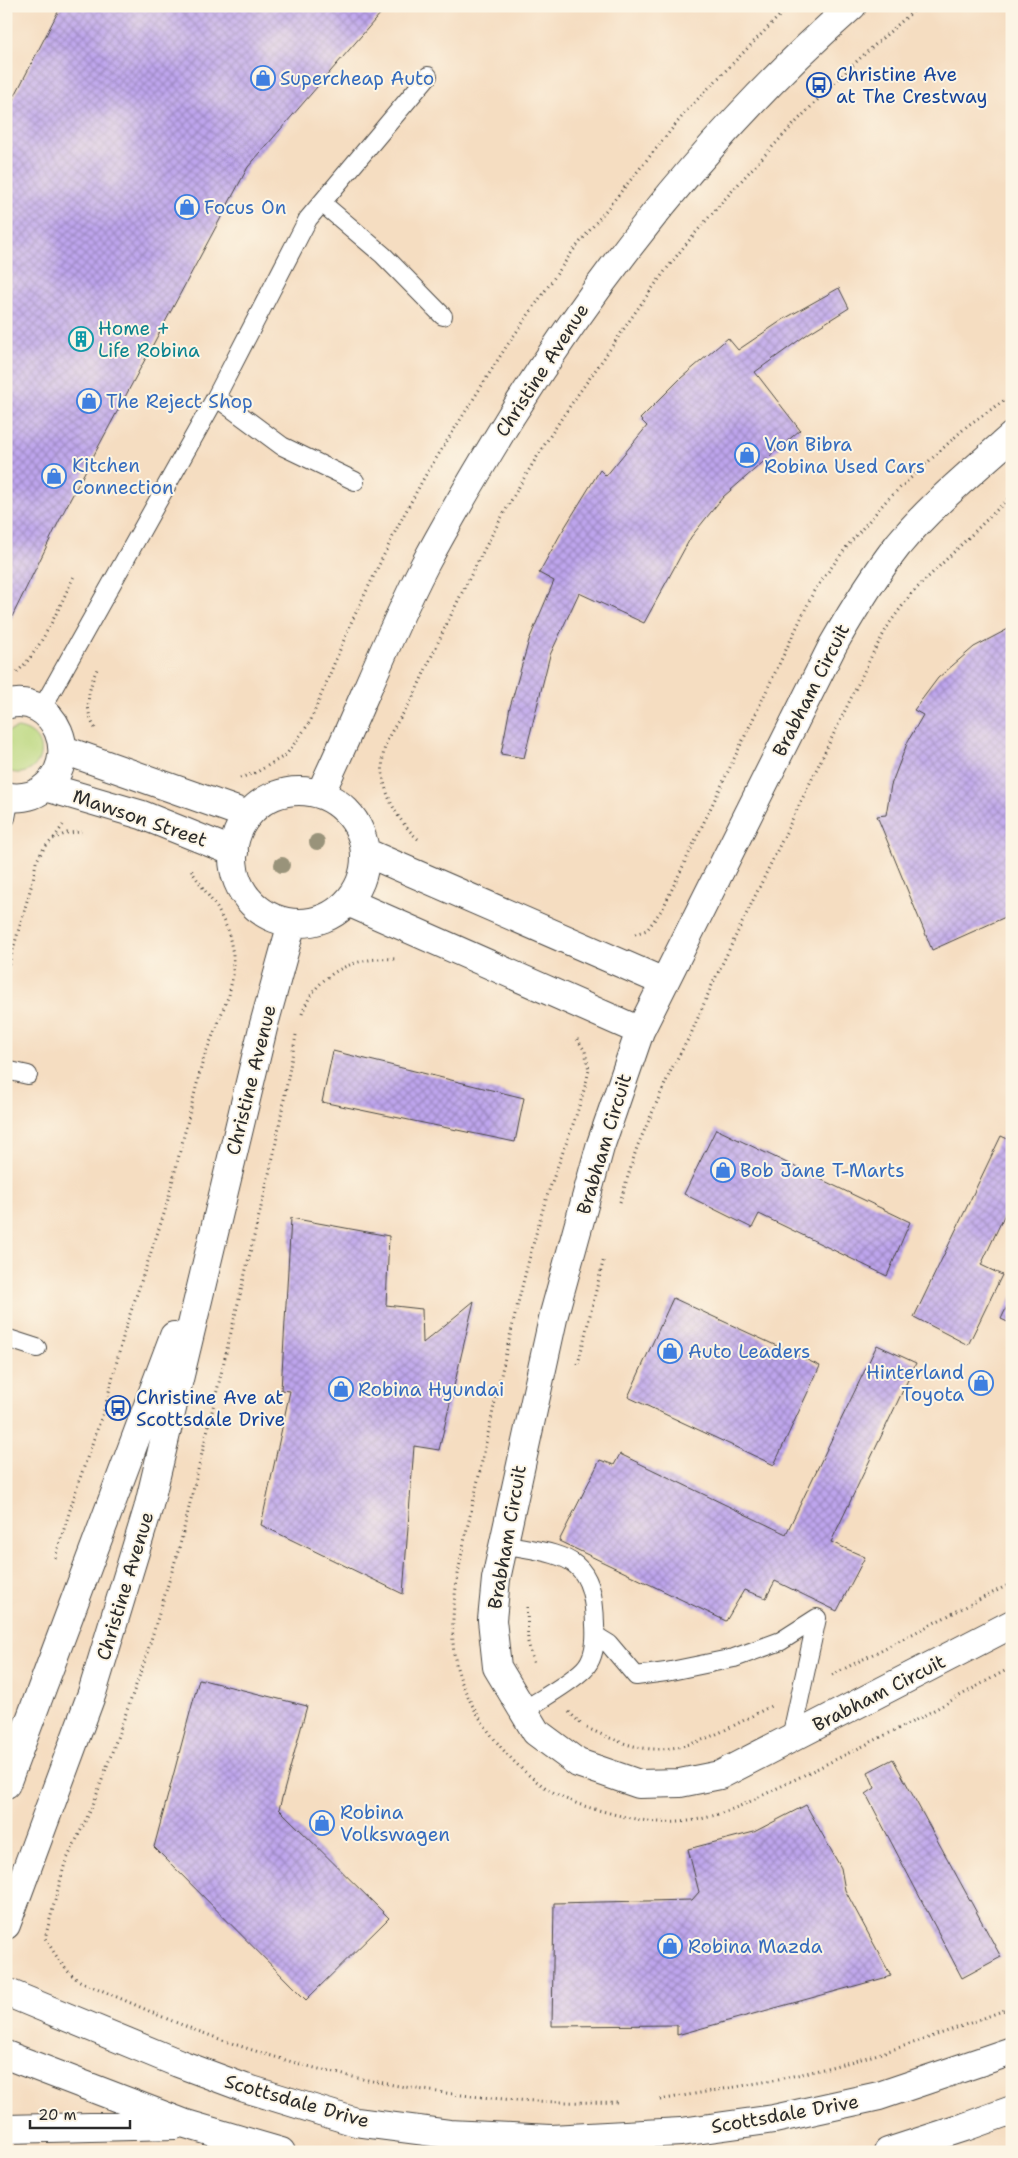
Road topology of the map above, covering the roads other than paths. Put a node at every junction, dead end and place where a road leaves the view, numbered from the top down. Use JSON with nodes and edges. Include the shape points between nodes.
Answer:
{"nodes":[{"id":1,"x":852,"y":6,"type":"edge"},
{"id":2,"x":428,"y":76,"type":"dead end"},
{"id":3,"x":322,"y":203,"type":"junction"},
{"id":4,"x":442,"y":316,"type":"dead end"},
{"id":5,"x":216,"y":397,"type":"junction"},
{"id":6,"x":1012,"y":436,"type":"edge"},
{"id":7,"x":355,"y":482,"type":"dead end"},
{"id":8,"x":6,"y":705,"type":"edge"},
{"id":9,"x":41,"y":710,"type":"junction"},
{"id":10,"x":64,"y":750,"type":"junction"},
{"id":11,"x":46,"y":787,"type":"junction"},
{"id":12,"x":320,"y":794,"type":"junction"},
{"id":13,"x":8,"y":804,"type":"edge"},
{"id":14,"x":248,"y":815,"type":"junction"},
{"id":15,"x":234,"y":852,"type":"junction"},
{"id":16,"x":365,"y":852,"type":"junction"},
{"id":17,"x":348,"y":902,"type":"junction"},
{"id":18,"x":292,"y":923,"type":"junction"},
{"id":19,"x":664,"y":982,"type":"junction"},
{"id":20,"x":640,"y":1031,"type":"junction"},
{"id":21,"x":6,"y":1070,"type":"edge"},
{"id":22,"x":28,"y":1075,"type":"dead end"},
{"id":23,"x":212,"y":1239,"type":"junction"},
{"id":24,"x":6,"y":1338,"type":"edge"},
{"id":25,"x":37,"y":1348,"type":"dead end"},
{"id":26,"x":503,"y":1544,"type":"junction"},
{"id":27,"x":1012,"y":1624,"type":"edge"},
{"id":28,"x":596,"y":1636,"type":"junction"},
{"id":29,"x":524,"y":1710,"type":"junction"},
{"id":30,"x":791,"y":1738,"type":"junction"},
{"id":31,"x":6,"y":1784,"type":"edge"},
{"id":32,"x":6,"y":1925,"type":"edge"},
{"id":33,"x":6,"y":1992,"type":"edge"},
{"id":34,"x":1012,"y":2051,"type":"edge"},
{"id":35,"x":6,"y":2055,"type":"edge"},
{"id":36,"x":1012,"y":2110,"type":"edge"},
{"id":37,"x":186,"y":2124,"type":"junction"},
{"id":38,"x":6,"y":2129,"type":"edge"},
{"id":39,"x":280,"y":2152,"type":"edge"},
{"id":40,"x":888,"y":2152,"type":"edge"}],
"edges":[{"from":1,"to":12,"type":"street","name":"Christine Avenue","via":[[736,118],[627,246],[578,312],[483,460],[425,565],[380,656],[350,732]]},
{"from":2,"to":3,"type":"lane"},
{"from":3,"to":4,"type":"lane","via":[[383,255]]},
{"from":3,"to":5,"type":"lane","via":[[308,219]]},
{"from":5,"to":7,"type":"lane","via":[[282,446]]},
{"from":5,"to":9,"type":"lane"},
{"from":6,"to":19,"type":"street","name":"Brabham Circuit","via":[[899,544],[864,592],[833,644]]},
{"from":8,"to":9,"type":"street","via":[[26,704]]},
{"from":9,"to":10,"type":"street","via":[[60,734]]},
{"from":10,"to":11,"type":"street","via":[[61,765]]},
{"from":10,"to":14,"type":"street","name":"Mawson Street"},
{"from":11,"to":13,"type":"street"},
{"from":11,"to":15,"type":"street","name":"Mawson Street","via":[[142,815]]},
{"from":12,"to":14,"type":"street","via":[[294,791],[280,794],[257,806]]},
{"from":12,"to":16,"type":"street","via":[[340,805],[355,821]]},
{"from":14,"to":15,"type":"street","via":[[238,832]]},
{"from":15,"to":18,"type":"street","via":[[237,877],[249,899],[268,916]]},
{"from":16,"to":17,"type":"street","via":[[361,878]]},
{"from":16,"to":19,"type":"street"},
{"from":17,"to":18,"type":"street","via":[[322,919]]},
{"from":17,"to":20,"type":"street"},
{"from":18,"to":23,"type":"street","name":"Christine Avenue"},
{"from":19,"to":20,"type":"street","name":"Brabham Circuit"},
{"from":20,"to":26,"type":"street","name":"Brabham Circuit","via":[[600,1147],[554,1314]]},
{"from":21,"to":22,"type":"lane"},
{"from":23,"to":31,"type":"street","name":"Christine Avenue"},
{"from":23,"to":32,"type":"street","name":"Christine Avenue","via":[[151,1499],[128,1580],[92,1693]]},
{"from":24,"to":25,"type":"lane"},
{"from":26,"to":28,"type":"lane","via":[[551,1554],[582,1569],[592,1588]]},
{"from":26,"to":29,"type":"street","name":"Brabham Circuit","via":[[492,1620],[497,1667]]},
{"from":27,"to":30,"type":"street","name":"Brabham Circuit"},
{"from":28,"to":29,"type":"lane","via":[[592,1656],[584,1668]]},
{"from":28,"to":30,"type":"lane","via":[[609,1644],[636,1676],[734,1658],[781,1641],[817,1618]]},
{"from":29,"to":30,"type":"street","name":"Brabham Circuit","via":[[536,1732],[578,1763],[639,1784],[680,1783],[720,1775]]},
{"from":33,"to":34,"type":"street","name":"Scottsdale Drive","via":[[245,2088],[356,2122],[449,2134],[551,2139],[681,2132],[774,2119],[879,2096]]},
{"from":35,"to":37,"type":"street"},
{"from":36,"to":40,"type":"street"},
{"from":37,"to":38,"type":"street"},
{"from":37,"to":39,"type":"street"}]}
